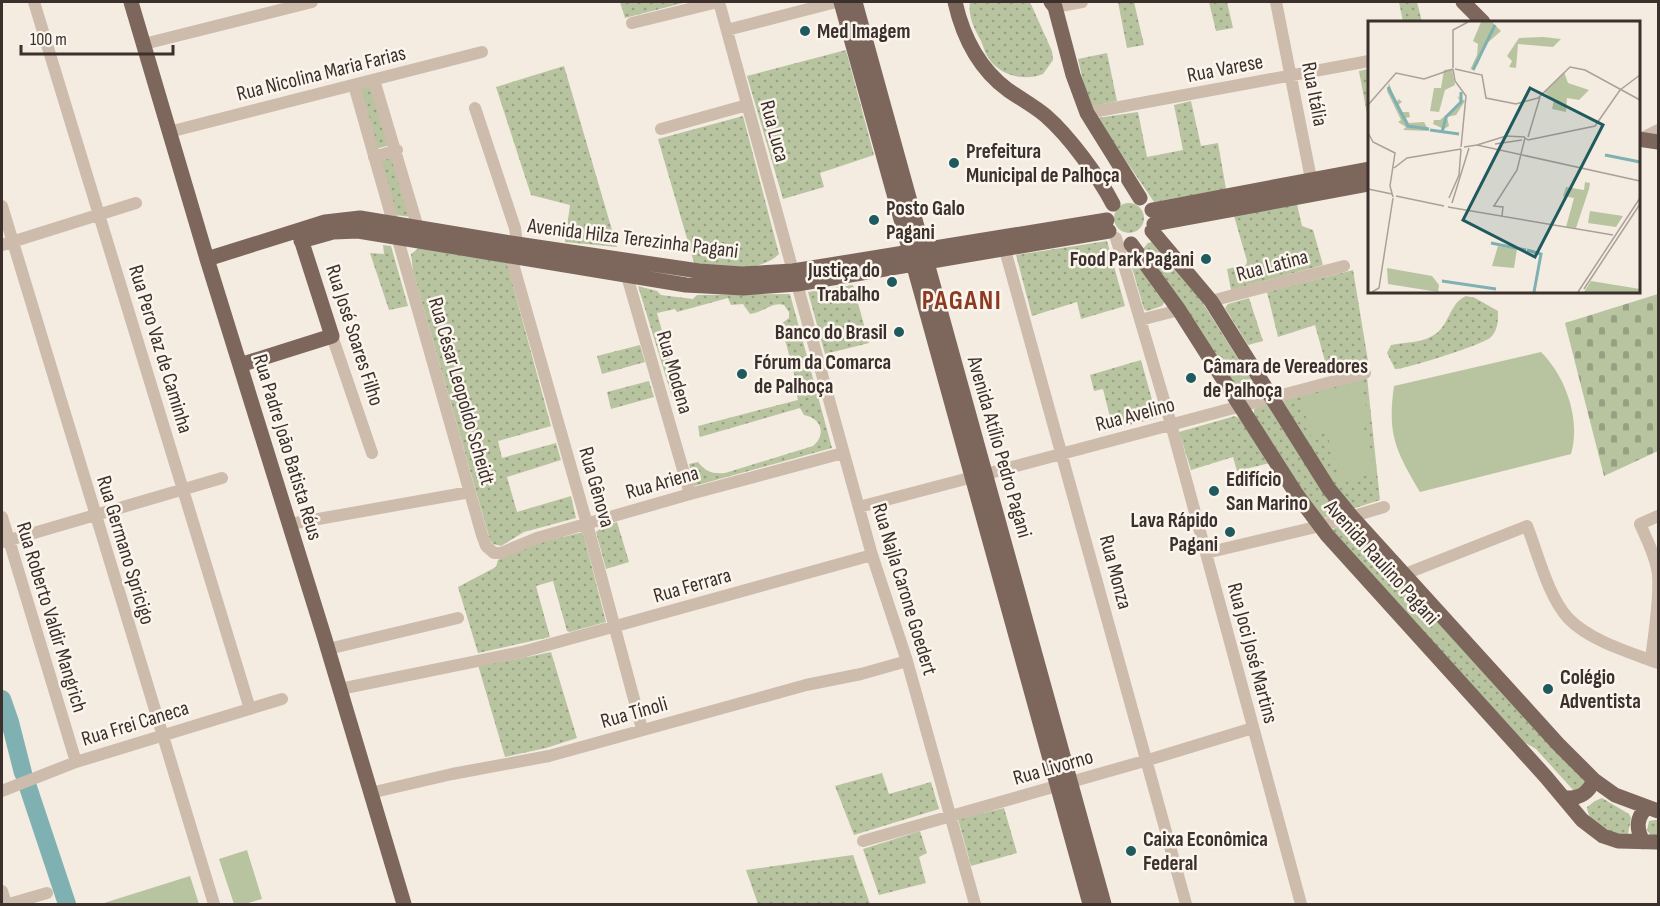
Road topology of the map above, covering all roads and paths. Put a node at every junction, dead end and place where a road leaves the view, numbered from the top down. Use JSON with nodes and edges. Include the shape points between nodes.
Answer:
{"nodes":[{"id":1,"x":34,"y":2,"type":"edge"},
{"id":2,"x":131,"y":2,"type":"edge"},
{"id":3,"x":312,"y":2,"type":"edge"},
{"id":4,"x":718,"y":2,"type":"edge"},
{"id":5,"x":836,"y":2,"type":"edge"},
{"id":6,"x":841,"y":2,"type":"edge"},
{"id":7,"x":855,"y":2,"type":"edge"},
{"id":8,"x":955,"y":2,"type":"edge"},
{"id":9,"x":1082,"y":2,"type":"edge"},
{"id":10,"x":1276,"y":2,"type":"edge"},
{"id":11,"x":1463,"y":2,"type":"edge"},
{"id":12,"x":1053,"y":3,"type":"edge"},
{"id":13,"x":1482,"y":21,"type":"edge"},
{"id":14,"x":632,"y":23,"type":"dead end"},
{"id":15,"x":727,"y":30,"type":"junction"},
{"id":16,"x":144,"y":44,"type":"junction"},
{"id":17,"x":482,"y":52,"type":"dead end"},
{"id":18,"x":1368,"y":61,"type":"edge"},
{"id":19,"x":1291,"y":75,"type":"junction"},
{"id":20,"x":374,"y":80,"type":"junction"},
{"id":21,"x":354,"y":85,"type":"junction"},
{"id":22,"x":747,"y":105,"type":"junction"},
{"id":23,"x":475,"y":108,"type":"dead end"},
{"id":24,"x":1087,"y":113,"type":"junction"},
{"id":25,"x":661,"y":129,"type":"dead end"},
{"id":26,"x":1659,"y":130,"type":"edge"},
{"id":27,"x":169,"y":132,"type":"junction"},
{"id":28,"x":1639,"y":139,"type":"edge"},
{"id":29,"x":1659,"y":142,"type":"edge"},
{"id":30,"x":397,"y":150,"type":"junction"},
{"id":31,"x":374,"y":157,"type":"junction"},
{"id":32,"x":1368,"y":169,"type":"edge"},
{"id":33,"x":1368,"y":184,"type":"edge"},
{"id":34,"x":1312,"y":187,"type":"junction"},
{"id":35,"x":1140,"y":198,"type":"junction"},
{"id":36,"x":136,"y":203,"type":"dead end"},
{"id":37,"x":1113,"y":204,"type":"junction"},
{"id":38,"x":2,"y":206,"type":"edge"},
{"id":39,"x":99,"y":215,"type":"junction"},
{"id":40,"x":1152,"y":221,"type":"junction"},
{"id":41,"x":418,"y":228,"type":"junction"},
{"id":42,"x":1110,"y":230,"type":"junction"},
{"id":43,"x":396,"y":231,"type":"junction"},
{"id":44,"x":300,"y":236,"type":"junction"},
{"id":45,"x":7,"y":243,"type":"edge"},
{"id":46,"x":1131,"y":244,"type":"junction"},
{"id":47,"x":515,"y":250,"type":"junction"},
{"id":48,"x":1005,"y":250,"type":"junction"},
{"id":49,"x":918,"y":258,"type":"junction"},
{"id":50,"x":207,"y":259,"type":"junction"},
{"id":51,"x":653,"y":264,"type":"junction"},
{"id":52,"x":1344,"y":266,"type":"dead end"},
{"id":53,"x":627,"y":268,"type":"junction"},
{"id":54,"x":795,"y":278,"type":"junction"},
{"id":55,"x":652,"y":280,"type":"junction"},
{"id":56,"x":1211,"y":301,"type":"junction"},
{"id":57,"x":1179,"y":310,"type":"junction"},
{"id":58,"x":1140,"y":320,"type":"junction"},
{"id":59,"x":332,"y":336,"type":"junction"},
{"id":60,"x":240,"y":365,"type":"junction"},
{"id":61,"x":1365,"y":373,"type":"dead end"},
{"id":62,"x":1271,"y":397,"type":"junction"},
{"id":63,"x":1241,"y":407,"type":"junction"},
{"id":64,"x":1171,"y":424,"type":"junction"},
{"id":65,"x":372,"y":453,"type":"dead end"},
{"id":66,"x":843,"y":453,"type":"junction"},
{"id":67,"x":1063,"y":453,"type":"junction"},
{"id":68,"x":979,"y":476,"type":"junction"},
{"id":69,"x":222,"y":478,"type":"dead end"},
{"id":70,"x":183,"y":489,"type":"junction"},
{"id":71,"x":471,"y":492,"type":"junction"},
{"id":72,"x":690,"y":494,"type":"junction"},
{"id":73,"x":859,"y":507,"type":"junction"},
{"id":74,"x":1384,"y":507,"type":"dead end"},
{"id":75,"x":95,"y":515,"type":"junction"},
{"id":76,"x":1659,"y":516,"type":"edge"},
{"id":77,"x":2,"y":517,"type":"edge"},
{"id":78,"x":1352,"y":517,"type":"junction"},
{"id":79,"x":290,"y":524,"type":"junction"},
{"id":80,"x":587,"y":524,"type":"junction"},
{"id":81,"x":1320,"y":526,"type":"junction"},
{"id":82,"x":5,"y":542,"type":"edge"},
{"id":83,"x":494,"y":553,"type":"joint"},
{"id":84,"x":1206,"y":553,"type":"junction"},
{"id":85,"x":872,"y":555,"type":"junction"},
{"id":86,"x":1405,"y":574,"type":"junction"},
{"id":87,"x":458,"y":618,"type":"dead end"},
{"id":88,"x":615,"y":626,"type":"junction"},
{"id":89,"x":328,"y":649,"type":"junction"},
{"id":90,"x":907,"y":661,"type":"junction"},
{"id":91,"x":1655,"y":662,"type":"edge"},
{"id":92,"x":340,"y":689,"type":"junction"},
{"id":93,"x":282,"y":699,"type":"dead end"},
{"id":94,"x":250,"y":709,"type":"junction"},
{"id":95,"x":1253,"y":728,"type":"junction"},
{"id":96,"x":642,"y":729,"type":"junction"},
{"id":97,"x":162,"y":735,"type":"junction"},
{"id":98,"x":1148,"y":760,"type":"junction"},
{"id":99,"x":76,"y":762,"type":"junction"},
{"id":100,"x":1594,"y":780,"type":"junction"},
{"id":101,"x":1064,"y":783,"type":"junction"},
{"id":102,"x":2,"y":791,"type":"edge"},
{"id":103,"x":370,"y":793,"type":"junction"},
{"id":104,"x":1564,"y":798,"type":"junction"},
{"id":105,"x":1653,"y":809,"type":"edge"},
{"id":106,"x":950,"y":817,"type":"junction"},
{"id":107,"x":863,"y":841,"type":"dead end"},
{"id":108,"x":1643,"y":842,"type":"junction"},
{"id":109,"x":1659,"y":842,"type":"edge"},
{"id":110,"x":2,"y":891,"type":"edge"},
{"id":111,"x":47,"y":893,"type":"dead end"},
{"id":112,"x":8,"y":904,"type":"edge"},
{"id":113,"x":214,"y":904,"type":"edge"},
{"id":114,"x":404,"y":904,"type":"edge"},
{"id":115,"x":975,"y":904,"type":"edge"},
{"id":116,"x":1090,"y":904,"type":"edge"},
{"id":117,"x":1104,"y":904,"type":"edge"},
{"id":118,"x":1186,"y":904,"type":"edge"},
{"id":119,"x":1301,"y":904,"type":"edge"}],
"edges":[{"from":1,"to":39,"type":"street","name":"Rua Pero Vaz de Caminha"},
{"from":2,"to":16,"type":"main road","name":"Rua Padre João Batista Réus"},
{"from":3,"to":16,"type":"street"},
{"from":4,"to":14,"type":"street"},
{"from":4,"to":15,"type":"street","name":"Rua Luca"},
{"from":5,"to":15,"type":"street"},
{"from":6,"to":49,"type":"main road","name":"Avenida Atílio Pedro Pagani"},
{"from":7,"to":49,"type":"main road","name":"Avenida Atílio Pedro Pagani"},
{"from":8,"to":37,"type":"main road","via":[[963,33],[982,65],[999,83],[1058,128]]},
{"from":9,"to":12,"type":"street"},
{"from":10,"to":19,"type":"street","name":"Rua Itália"},
{"from":11,"to":13,"type":"main road"},
{"from":12,"to":24,"type":"main road"},
{"from":15,"to":22,"type":"street","name":"Rua Luca"},
{"from":16,"to":27,"type":"main road","name":"Rua Padre João Batista Réus"},
{"from":17,"to":20,"type":"street","name":"Rua Nicolina Maria Farias"},
{"from":18,"to":19,"type":"street","name":"Rua Varese"},
{"from":19,"to":24,"type":"street","name":"Rua Varese"},
{"from":19,"to":34,"type":"street","name":"Rua Itália"},
{"from":20,"to":21,"type":"street","name":"Rua Nicolina Maria Farias"},
{"from":20,"to":30,"type":"street"},
{"from":21,"to":27,"type":"street","name":"Rua Nicolina Maria Farias"},
{"from":21,"to":31,"type":"street","name":"Rua César Leopoldo Scheidt"},
{"from":22,"to":25,"type":"street"},
{"from":22,"to":54,"type":"street","name":"Rua Luca"},
{"from":23,"to":47,"type":"street","name":"Rua Gênova","via":[[515,228]]},
{"from":24,"to":35,"type":"main road"},
{"from":26,"to":28,"type":"street"},
{"from":27,"to":50,"type":"main road","name":"Rua Padre João Batista Réus"},
{"from":28,"to":29,"type":"main road"},
{"from":30,"to":31,"type":"street"},
{"from":30,"to":41,"type":"street"},
{"from":31,"to":43,"type":"street","name":"Rua César Leopoldo Scheidt"},
{"from":32,"to":34,"type":"main road"},
{"from":33,"to":34,"type":"main road"},
{"from":34,"to":40,"type":"main road"},
{"from":35,"to":37,"type":"main road","via":[[1128,196]]},
{"from":35,"to":40,"type":"main road"},
{"from":36,"to":39,"type":"street"},
{"from":37,"to":42,"type":"main road"},
{"from":38,"to":45,"type":"street","name":"Rua Germano Spricigo"},
{"from":39,"to":45,"type":"street"},
{"from":39,"to":70,"type":"street","name":"Rua Pero Vaz de Caminha"},
{"from":40,"to":46,"type":"main road","via":[[1142,240]]},
{"from":40,"to":56,"type":"main road","name":"Avenida Raulino Pagani"},
{"from":41,"to":43,"type":"main road","name":"Avenida Hilza Terezinha Pagani"},
{"from":41,"to":47,"type":"main road","name":"Avenida Hilza Terezinha Pagani"},
{"from":42,"to":46,"type":"main road"},
{"from":42,"to":48,"type":"main road","name":"Avenida Hilza Terezinha Pagani"},
{"from":42,"to":49,"type":"main road","name":"Avenida Hilza Terezinha Pagani"},
{"from":42,"to":58,"type":"street","name":"Rua Joci José Martins"},
{"from":43,"to":44,"type":"main road","name":"Avenida Hilza Terezinha Pagani","via":[[369,219],[348,218]]},
{"from":43,"to":47,"type":"main road","name":"Avenida Hilza Terezinha Pagani"},
{"from":43,"to":71,"type":"street","name":"Rua César Leopoldo Scheidt"},
{"from":44,"to":50,"type":"main road","name":"Avenida Hilza Terezinha Pagani"},
{"from":44,"to":59,"type":"main road","name":"Rua José Soares Filho"},
{"from":45,"to":75,"type":"street","name":"Rua Germano Spricigo"},
{"from":46,"to":57,"type":"main road","name":"Avenida Raulino Pagani"},
{"from":47,"to":53,"type":"main road","name":"Avenida Hilza Terezinha Pagani"},
{"from":47,"to":80,"type":"street","name":"Rua Gênova","via":[[513,264]]},
{"from":48,"to":49,"type":"main road","name":"Avenida Hilza Terezinha Pagani"},
{"from":48,"to":67,"type":"street","name":"Rua Monza"},
{"from":49,"to":54,"type":"main road","name":"Avenida Hilza Terezinha Pagani"},
{"from":49,"to":68,"type":"main road","name":"Avenida Atílio Pedro Pagani"},
{"from":50,"to":60,"type":"main road","name":"Rua Padre João Batista Réus"},
{"from":51,"to":53,"type":"main road","name":"Avenida Hilza Terezinha Pagani"},
{"from":51,"to":54,"type":"main road","name":"Avenida Hilza Terezinha Pagani"},
{"from":51,"to":55,"type":"main road"},
{"from":52,"to":56,"type":"street","name":"Rua Latina"},
{"from":53,"to":55,"type":"main road","name":"Avenida Hilza Terezinha Pagani"},
{"from":53,"to":72,"type":"street","name":"Rua Modena"},
{"from":54,"to":55,"type":"main road","name":"Avenida Hilza Terezinha Pagani","via":[[761,288],[714,288]]},
{"from":54,"to":66,"type":"street","name":"Rua Najla Carone Goedert"},
{"from":56,"to":62,"type":"main road","name":"Avenida Raulino Pagani"},
{"from":57,"to":58,"type":"street"},
{"from":57,"to":63,"type":"main road","name":"Avenida Raulino Pagani"},
{"from":58,"to":64,"type":"street","name":"Rua Joci José Martins"},
{"from":59,"to":60,"type":"main road"},
{"from":59,"to":65,"type":"street","name":"Rua José Soares Filho"},
{"from":60,"to":79,"type":"main road","name":"Rua Padre João Batista Réus"},
{"from":61,"to":62,"type":"street","name":"Rua Avelino"},
{"from":62,"to":63,"type":"street","name":"Rua Avelino"},
{"from":62,"to":78,"type":"main road","name":"Avenida Raulino Pagani","via":[[1315,468]]},
{"from":63,"to":64,"type":"street","name":"Rua Avelino"},
{"from":63,"to":81,"type":"main road","name":"Avenida Raulino Pagani"},
{"from":64,"to":67,"type":"street","name":"Rua Avelino"},
{"from":64,"to":84,"type":"street","name":"Rua Joci José Martins"},
{"from":66,"to":72,"type":"street","name":"Rua Ariena"},
{"from":66,"to":73,"type":"street","name":"Rua Najla Carone Goedert"},
{"from":67,"to":68,"type":"street","name":"Rua Avelino"},
{"from":67,"to":98,"type":"street","name":"Rua Monza"},
{"from":68,"to":73,"type":"street","name":"Rua Avelino"},
{"from":68,"to":101,"type":"main road","name":"Avenida Atílio Pedro Pagani"},
{"from":69,"to":70,"type":"street"},
{"from":70,"to":75,"type":"street"},
{"from":70,"to":94,"type":"street","name":"Rua Pero Vaz de Caminha"},
{"from":71,"to":79,"type":"street"},
{"from":71,"to":83,"type":"street","name":"Rua César Leopoldo Scheidt","via":[[486,546]]},
{"from":72,"to":80,"type":"street","name":"Rua Ariena"},
{"from":73,"to":85,"type":"street","name":"Rua Najla Carone Goedert"},
{"from":74,"to":78,"type":"street"},
{"from":75,"to":82,"type":"street"},
{"from":75,"to":97,"type":"street","name":"Rua Germano Spricigo"},
{"from":76,"to":91,"type":"street","via":[[1640,524],[1658,573]]},
{"from":77,"to":82,"type":"street","name":"Rua Roberto Valdir Mangrich"},
{"from":78,"to":81,"type":"street"},
{"from":78,"to":86,"type":"main road","name":"Avenida Raulino Pagani"},
{"from":79,"to":89,"type":"main road","name":"Rua Padre João Batista Réus"},
{"from":80,"to":83,"type":"street","name":"Rua Ariena"},
{"from":80,"to":88,"type":"street","name":"Rua Gênova"},
{"from":81,"to":84,"type":"street"},
{"from":81,"to":104,"type":"main road","name":"Avenida Raulino Pagani"},
{"from":82,"to":99,"type":"street","name":"Rua Roberto Valdir Mangrich"},
{"from":84,"to":95,"type":"street","name":"Rua Joci José Martins"},
{"from":85,"to":88,"type":"street","name":"Rua Ferrara"},
{"from":85,"to":90,"type":"street","name":"Rua Najla Carone Goedert"},
{"from":86,"to":91,"type":"street","via":[[1527,526],[1554,596],[1568,618],[1603,640]]},
{"from":86,"to":100,"type":"main road","name":"Avenida Raulino Pagani"},
{"from":87,"to":89,"type":"street"},
{"from":88,"to":92,"type":"street","name":"Rua Ferrara","via":[[522,652]]},
{"from":88,"to":96,"type":"street","name":"Rua Gênova"},
{"from":89,"to":92,"type":"main road","name":"Rua Padre João Batista Réus"},
{"from":90,"to":96,"type":"street","name":"Rua Tínoli"},
{"from":90,"to":106,"type":"street","name":"Rua Najla Carone Goedert"},
{"from":92,"to":103,"type":"main road","name":"Rua Padre João Batista Réus"},
{"from":93,"to":94,"type":"street","name":"Rua Frei Caneca"},
{"from":94,"to":97,"type":"street","name":"Rua Frei Caneca"},
{"from":95,"to":98,"type":"street","name":"Rua Livorno"},
{"from":95,"to":119,"type":"street","name":"Rua Joci José Martins"},
{"from":96,"to":103,"type":"street","name":"Rua Tínoli","via":[[549,756]]},
{"from":97,"to":99,"type":"street","name":"Rua Frei Caneca"},
{"from":97,"to":113,"type":"street","name":"Rua Germano Spricigo"},
{"from":98,"to":101,"type":"street","name":"Rua Livorno"},
{"from":98,"to":118,"type":"street","name":"Rua Monza"},
{"from":99,"to":102,"type":"street","name":"Rua Frei Caneca"},
{"from":100,"to":104,"type":"main road","via":[[1583,796]]},
{"from":100,"to":105,"type":"main road","name":"Avenida Raulino Pagani","via":[[1615,795]]},
{"from":101,"to":106,"type":"street","name":"Rua Livorno"},
{"from":101,"to":116,"type":"main road","name":"Avenida Atílio Pedro Pagani"},
{"from":101,"to":117,"type":"main road","name":"Avenida Atílio Pedro Pagani"},
{"from":103,"to":114,"type":"main road","name":"Rua Padre João Batista Réus"},
{"from":104,"to":108,"type":"main road","name":"Avenida Raulino Pagani","via":[[1582,820],[1603,836]]},
{"from":105,"to":108,"type":"main road","via":[[1640,814],[1637,823]]},
{"from":106,"to":107,"type":"street","name":"Rua Livorno"},
{"from":106,"to":115,"type":"street","name":"Rua Najla Carone Goedert"},
{"from":108,"to":109,"type":"main road","name":"Avenida Raulino Pagani"},
{"from":110,"to":112,"type":"street"},
{"from":111,"to":112,"type":"street"}]}
